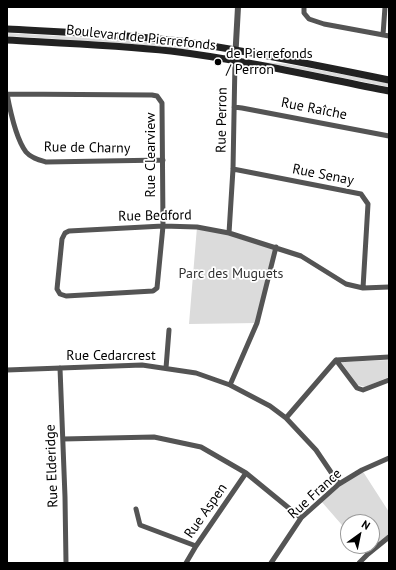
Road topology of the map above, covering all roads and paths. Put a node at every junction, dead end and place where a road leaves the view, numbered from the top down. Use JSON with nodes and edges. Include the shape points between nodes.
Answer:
{"nodes":[{"id":1,"x":238,"y":7,"type":"edge"},
{"id":2,"x":304,"y":7,"type":"edge"},
{"id":3,"x":385,"y":7,"type":"edge"},
{"id":4,"x":7,"y":29,"type":"edge"},
{"id":5,"x":383,"y":35,"type":"junction"},
{"id":6,"x":389,"y":36,"type":"edge"},
{"id":7,"x":7,"y":40,"type":"edge"},
{"id":8,"x":235,"y":50,"type":"junction"},
{"id":9,"x":235,"y":61,"type":"junction"},
{"id":10,"x":389,"y":80,"type":"edge"},
{"id":11,"x":389,"y":91,"type":"edge"},
{"id":12,"x":7,"y":94,"type":"edge"},
{"id":13,"x":234,"y":107,"type":"junction"},
{"id":14,"x":389,"y":136,"type":"edge"},
{"id":15,"x":163,"y":160,"type":"junction"},
{"id":16,"x":233,"y":169,"type":"junction"},
{"id":17,"x":162,"y":226,"type":"junction"},
{"id":18,"x":229,"y":233,"type":"junction"},
{"id":19,"x":276,"y":248,"type":"junction"},
{"id":20,"x":389,"y":287,"type":"edge"},
{"id":21,"x":363,"y":288,"type":"junction"},
{"id":22,"x":153,"y":291,"type":"joint"},
{"id":23,"x":169,"y":330,"type":"dead end"},
{"id":24,"x":389,"y":357,"type":"edge"},
{"id":25,"x":336,"y":360,"type":"junction"},
{"id":26,"x":60,"y":368,"type":"junction"},
{"id":27,"x":166,"y":368,"type":"junction"},
{"id":28,"x":7,"y":370,"type":"edge"},
{"id":29,"x":389,"y":380,"type":"edge"},
{"id":30,"x":230,"y":385,"type":"junction"},
{"id":31,"x":286,"y":418,"type":"junction"},
{"id":32,"x":63,"y":439,"type":"junction"},
{"id":33,"x":389,"y":458,"type":"edge"},
{"id":34,"x":246,"y":473,"type":"junction"},
{"id":35,"x":339,"y":484,"type":"junction"},
{"id":36,"x":136,"y":509,"type":"dead end"},
{"id":37,"x":301,"y":518,"type":"junction"},
{"id":38,"x":389,"y":537,"type":"edge"},
{"id":39,"x":196,"y":546,"type":"junction"},
{"id":40,"x":66,"y":563,"type":"edge"},
{"id":41,"x":186,"y":563,"type":"edge"},
{"id":42,"x":271,"y":563,"type":"edge"},
{"id":43,"x":359,"y":563,"type":"edge"}],
"edges":[{"from":1,"to":8,"type":"street","name":"Rue Perron"},
{"from":2,"to":5,"type":"street","via":[[304,14],[309,19]]},
{"from":3,"to":5,"type":"street"},
{"from":4,"to":8,"type":"main road","name":"Boulevard de Pierrefonds","via":[[130,36]]},
{"from":5,"to":6,"type":"street"},
{"from":7,"to":9,"type":"main road","name":"Boulevard de Pierrefonds","via":[[147,49]]},
{"from":8,"to":9,"type":"street","name":"Rue Perron"},
{"from":8,"to":10,"type":"main road","name":"Boulevard de Pierrefonds"},
{"from":9,"to":11,"type":"main road","name":"Boulevard de Pierrefonds"},
{"from":9,"to":13,"type":"street","name":"Rue Perron"},
{"from":12,"to":15,"type":"street","name":"Rue de Charny","via":[[10,112],[20,139],[27,152],[35,158],[46,162]]},
{"from":12,"to":15,"type":"street","name":"Rue Clearview","via":[[157,96],[163,106]]},
{"from":13,"to":14,"type":"street","name":"Rue Raîche"},
{"from":13,"to":16,"type":"street","name":"Rue Perron"},
{"from":15,"to":17,"type":"street","name":"Rue Clearview"},
{"from":16,"to":18,"type":"street","name":"Rue Perron"},
{"from":16,"to":21,"type":"street","name":"Rue Senay","via":[[361,194],[368,204]]},
{"from":17,"to":18,"type":"street","name":"Rue Bedford","via":[[197,227]]},
{"from":17,"to":22,"type":"street","name":"Rue Clearview","via":[[158,281],[157,288]]},
{"from":17,"to":22,"type":"street","name":"Rue Bedford","via":[[69,231],[62,239],[57,289],[60,294],[66,296]]},
{"from":18,"to":19,"type":"street","name":"Rue Bedford"},
{"from":19,"to":21,"type":"street","name":"Rue Bedford","via":[[301,256],[346,284]]},
{"from":19,"to":30,"type":"street","via":[[257,323]]},
{"from":20,"to":21,"type":"street","name":"Rue Bedford"},
{"from":23,"to":27,"type":"street"},
{"from":24,"to":25,"type":"street"},
{"from":25,"to":29,"type":"street","via":[[356,388],[363,390]]},
{"from":25,"to":31,"type":"street"},
{"from":26,"to":27,"type":"street","name":"Rue Cedarcrest","via":[[142,365]]},
{"from":26,"to":28,"type":"street","name":"Rue Cedarcrest"},
{"from":26,"to":32,"type":"street","name":"Rue Elderidge"},
{"from":27,"to":30,"type":"street","name":"Rue Cedarcrest","via":[[196,373]]},
{"from":30,"to":31,"type":"street","name":"Rue Cedarcrest","via":[[270,406]]},
{"from":31,"to":35,"type":"street","name":"Rue Cedarcrest","via":[[316,450]]},
{"from":32,"to":34,"type":"street","via":[[154,437],[201,447]]},
{"from":32,"to":40,"type":"street","name":"Rue Elderidge"},
{"from":33,"to":35,"type":"street","name":"Rue France"},
{"from":34,"to":37,"type":"street"},
{"from":34,"to":39,"type":"street","name":"Rue Aspen"},
{"from":35,"to":37,"type":"street","name":"Rue France"},
{"from":36,"to":39,"type":"street","via":[[140,524]]},
{"from":37,"to":42,"type":"street","name":"Rue France"},
{"from":38,"to":43,"type":"street"},
{"from":39,"to":41,"type":"street","name":"Rue Aspen"}]}
